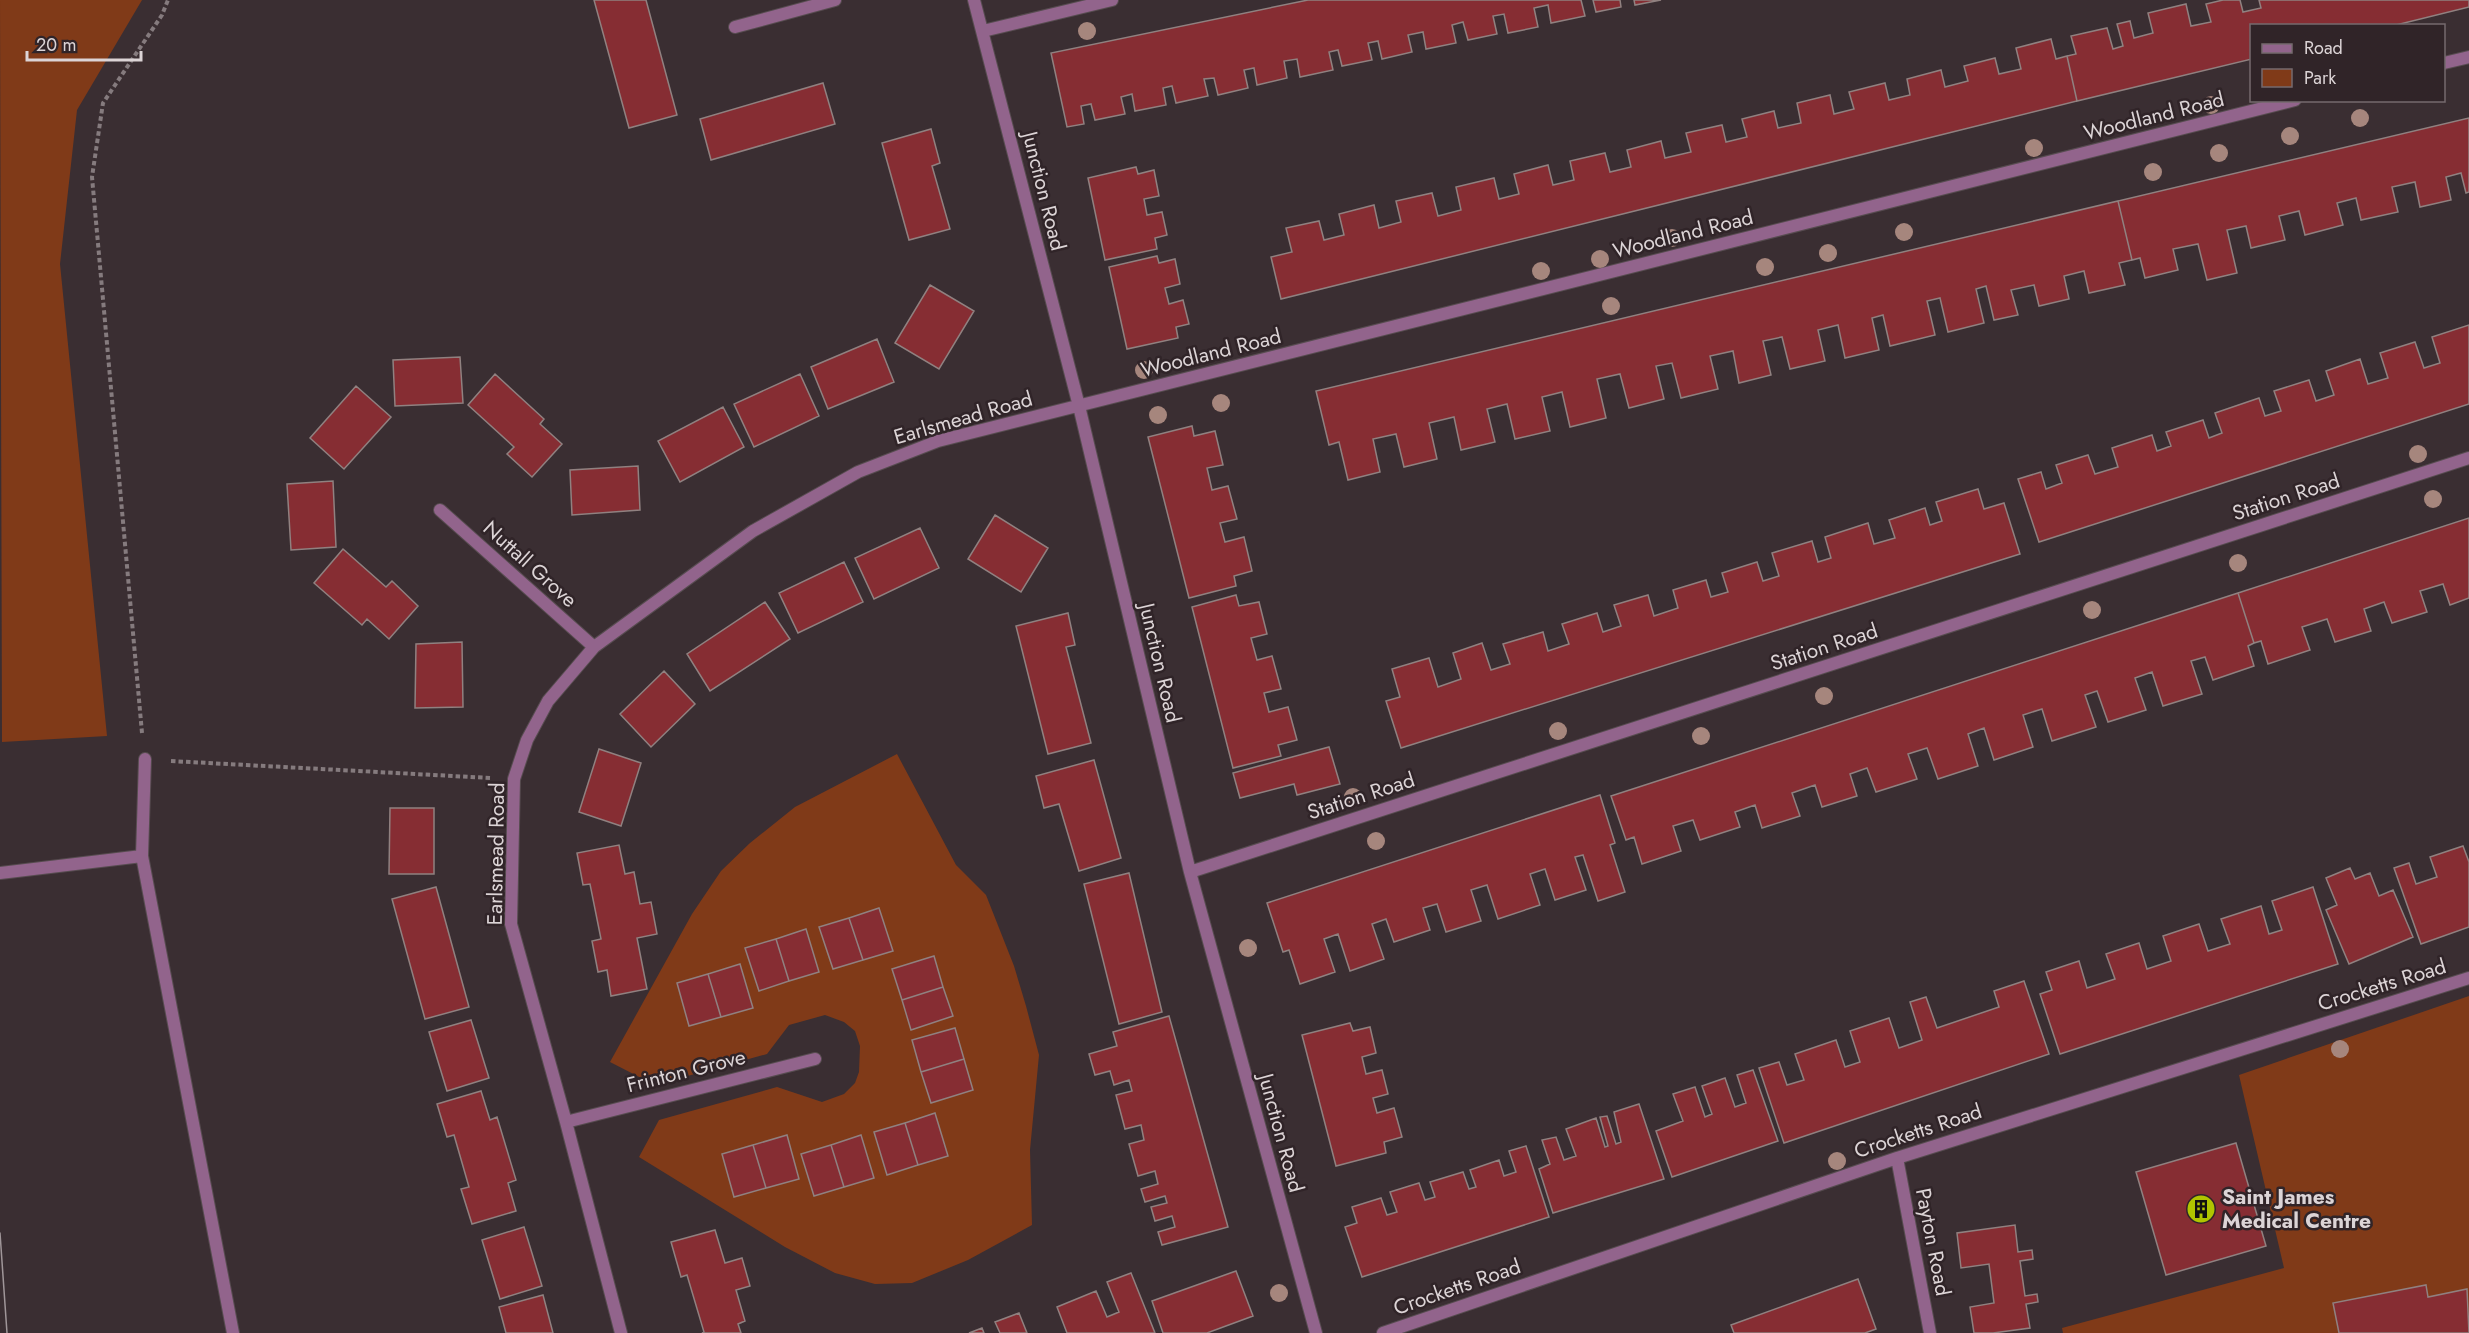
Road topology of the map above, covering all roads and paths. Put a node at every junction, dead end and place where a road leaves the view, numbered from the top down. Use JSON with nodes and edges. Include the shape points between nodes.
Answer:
{"nodes":[{"id":1,"x":168,"y":0,"type":"edge"},
{"id":2,"x":835,"y":0,"type":"edge"},
{"id":3,"x":974,"y":0,"type":"edge"},
{"id":4,"x":1112,"y":0,"type":"edge"},
{"id":5,"x":735,"y":27,"type":"dead end"},
{"id":6,"x":983,"y":31,"type":"junction"},
{"id":7,"x":2469,"y":57,"type":"edge"},
{"id":8,"x":2445,"y":63,"type":"edge"},
{"id":9,"x":2287,"y":102,"type":"edge"},
{"id":10,"x":1080,"y":406,"type":"junction"},
{"id":11,"x":2469,"y":458,"type":"edge"},
{"id":12,"x":440,"y":510,"type":"dead end"},
{"id":13,"x":594,"y":648,"type":"junction"},
{"id":14,"x":144,"y":759,"type":"junction"},
{"id":15,"x":514,"y":779,"type":"junction"},
{"id":16,"x":142,"y":856,"type":"junction"},
{"id":17,"x":1190,"y":872,"type":"junction"},
{"id":18,"x":0,"y":873,"type":"edge"},
{"id":19,"x":2469,"y":978,"type":"edge"},
{"id":20,"x":815,"y":1059,"type":"dead end"},
{"id":21,"x":566,"y":1122,"type":"junction"},
{"id":22,"x":1897,"y":1158,"type":"junction"},
{"id":23,"x":233,"y":1333,"type":"edge"},
{"id":24,"x":621,"y":1333,"type":"edge"},
{"id":25,"x":1316,"y":1333,"type":"edge"},
{"id":26,"x":1383,"y":1333,"type":"edge"},
{"id":27,"x":1930,"y":1333,"type":"edge"}],
"edges":[{"from":1,"to":14,"type":"path","via":[[103,103],[92,177]]},
{"from":2,"to":5,"type":"street"},
{"from":3,"to":6,"type":"street","name":"Junction Road"},
{"from":4,"to":6,"type":"street"},
{"from":6,"to":10,"type":"street","name":"Junction Road"},
{"from":7,"to":8,"type":"street"},
{"from":9,"to":10,"type":"street","name":"Woodland Road"},
{"from":10,"to":13,"type":"street","name":"Earlsmead Road","via":[[938,441],[858,472],[753,531]]},
{"from":10,"to":17,"type":"street","name":"Junction Road"},
{"from":11,"to":17,"type":"street","name":"Station Road"},
{"from":12,"to":13,"type":"street","name":"Nuttall Grove"},
{"from":13,"to":15,"type":"street","name":"Earlsmead Road","via":[[548,701],[527,740]]},
{"from":14,"to":15,"type":"path"},
{"from":14,"to":16,"type":"street"},
{"from":15,"to":21,"type":"street","name":"Earlsmead Road","via":[[511,924]]},
{"from":16,"to":18,"type":"street"},
{"from":16,"to":23,"type":"street"},
{"from":17,"to":25,"type":"street","name":"Junction Road"},
{"from":19,"to":22,"type":"street","name":"Crocketts Road"},
{"from":20,"to":21,"type":"street","name":"Frinton Grove"},
{"from":21,"to":24,"type":"street","name":"Earlsmead Road"},
{"from":22,"to":26,"type":"street","name":"Crocketts Road"},
{"from":22,"to":27,"type":"street","name":"Payton Road"}]}
